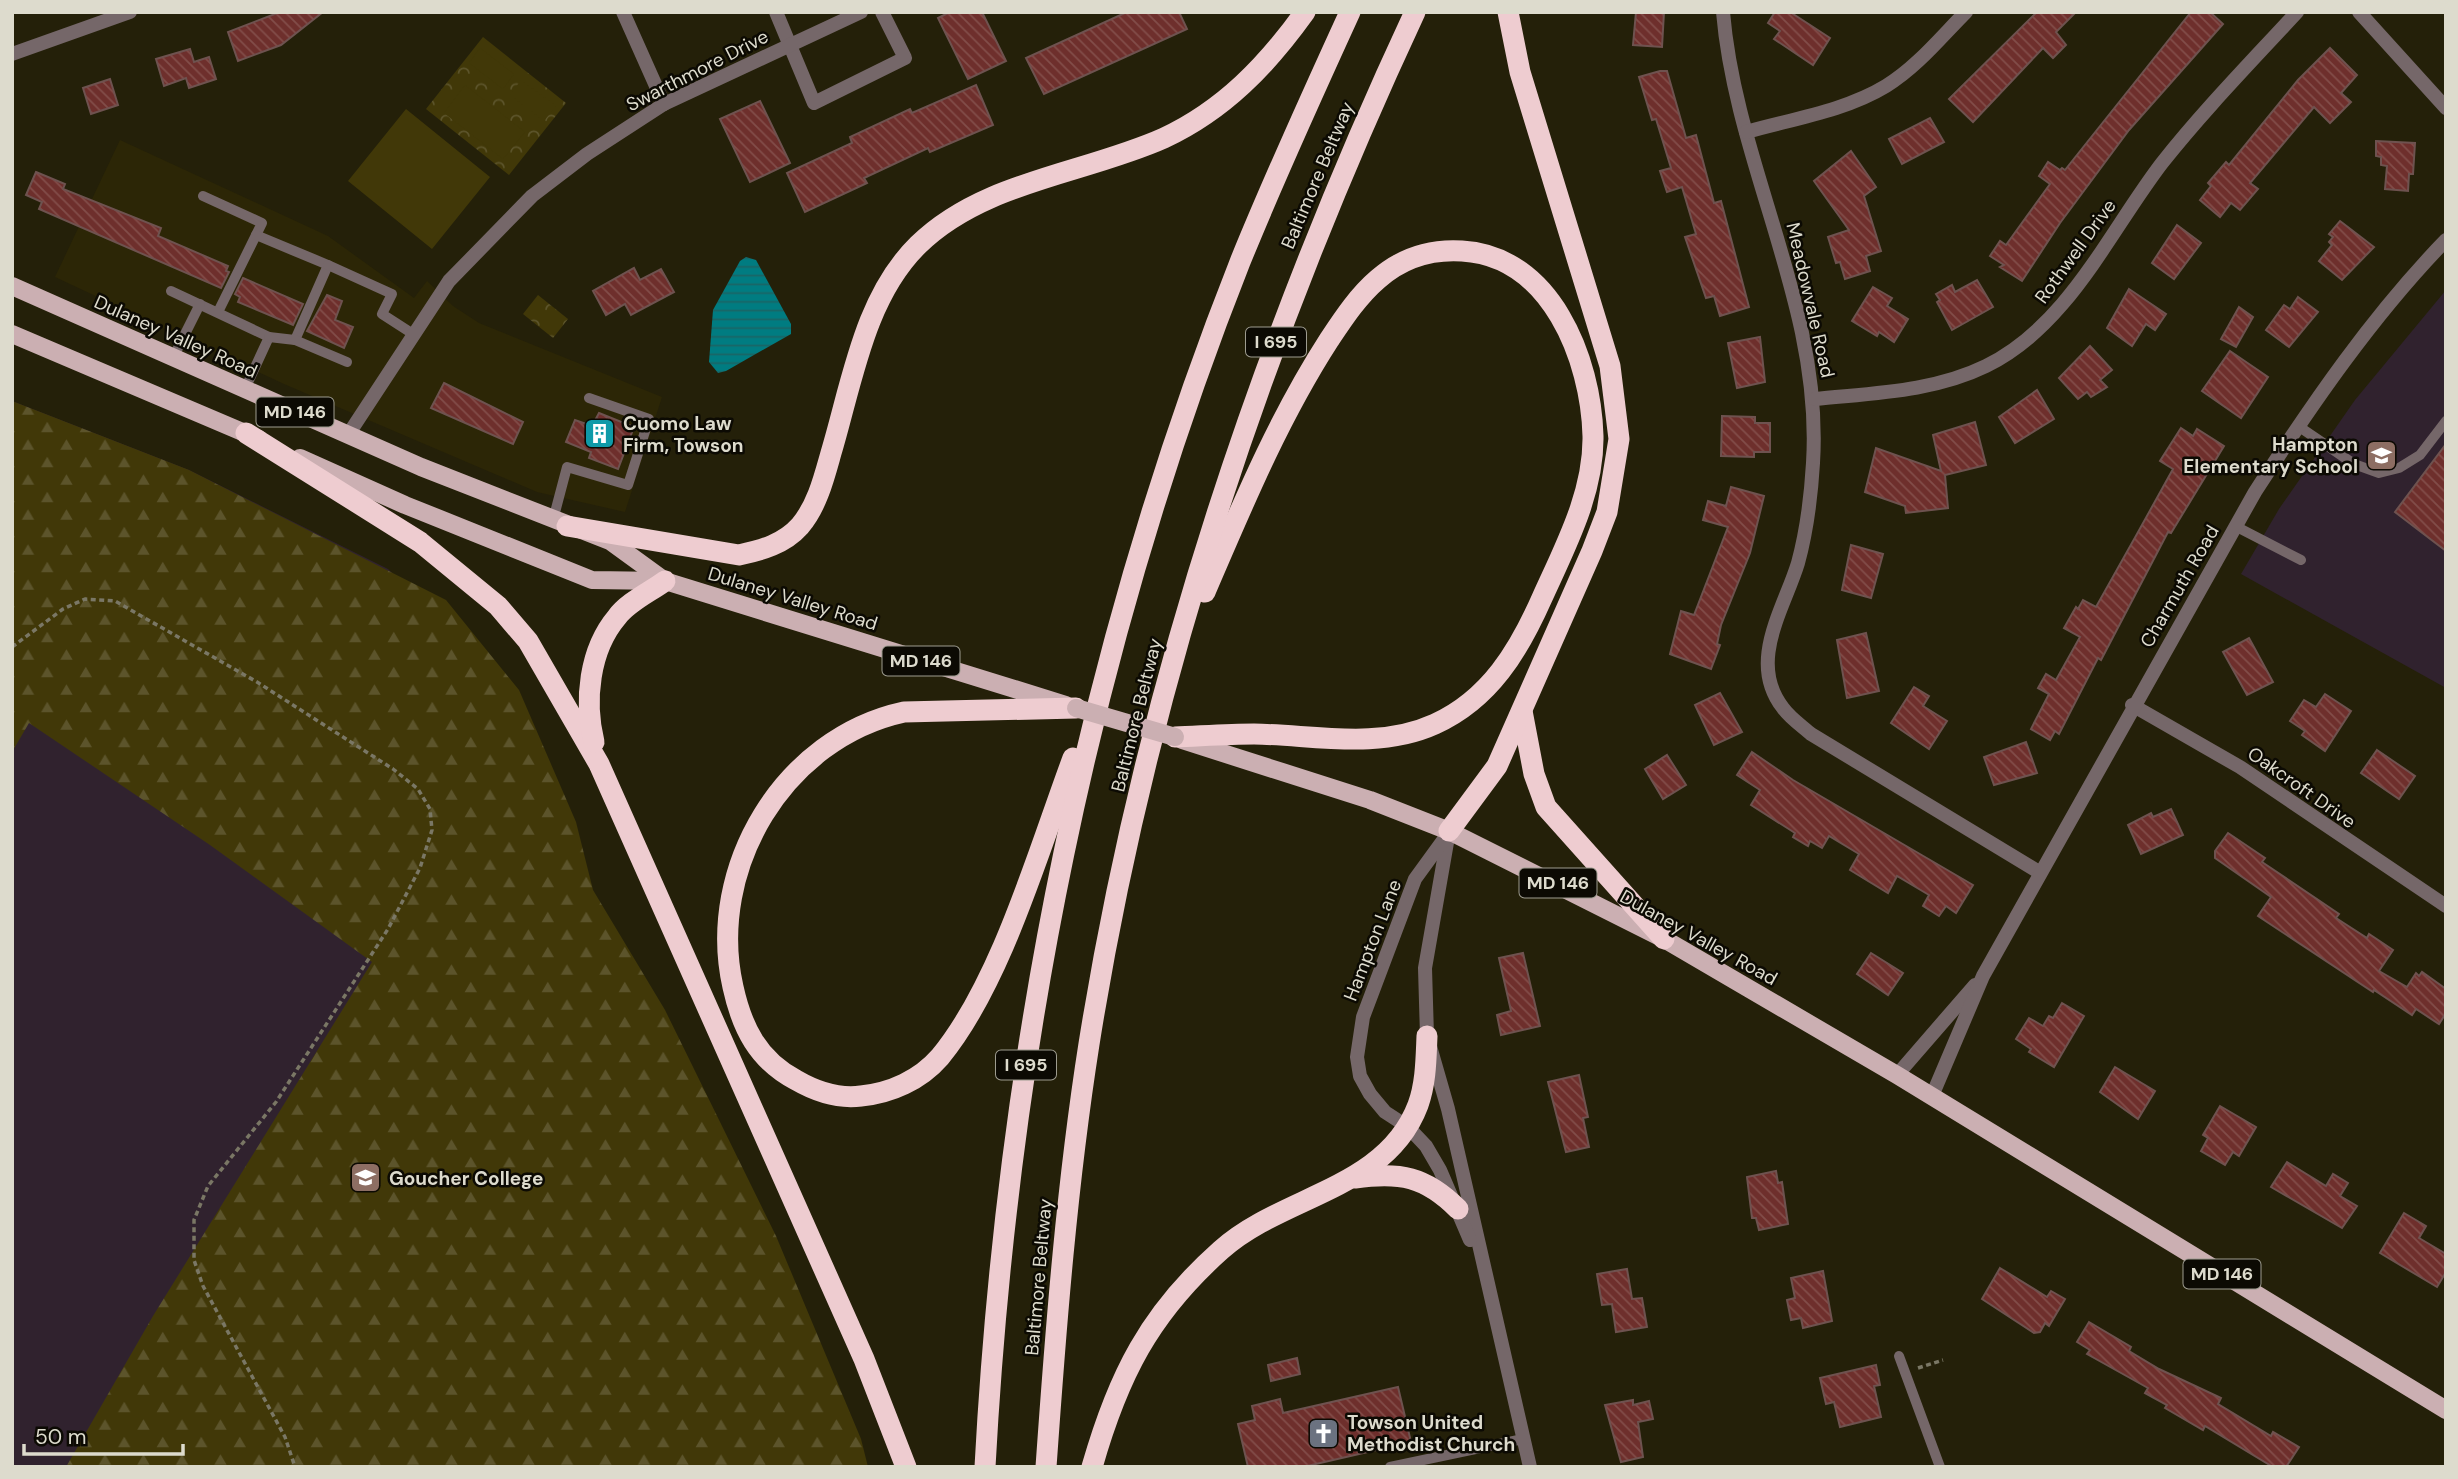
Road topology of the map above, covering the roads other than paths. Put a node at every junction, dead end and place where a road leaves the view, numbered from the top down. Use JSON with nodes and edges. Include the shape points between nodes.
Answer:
{"nodes":[{"id":1,"x":130,"y":12,"type":"edge"},
{"id":2,"x":623,"y":12,"type":"edge"},
{"id":3,"x":776,"y":12,"type":"edge"},
{"id":4,"x":861,"y":12,"type":"edge"},
{"id":5,"x":882,"y":12,"type":"edge"},
{"id":6,"x":1305,"y":12,"type":"edge"},
{"id":7,"x":1350,"y":12,"type":"edge"},
{"id":8,"x":1415,"y":12,"type":"edge"},
{"id":9,"x":1508,"y":12,"type":"edge"},
{"id":10,"x":1723,"y":12,"type":"edge"},
{"id":11,"x":1966,"y":12,"type":"edge"},
{"id":12,"x":2297,"y":12,"type":"edge"},
{"id":13,"x":2358,"y":12,"type":"edge"},
{"id":14,"x":790,"y":45,"type":"junction"},
{"id":15,"x":12,"y":54,"type":"edge"},
{"id":16,"x":664,"y":104,"type":"junction"},
{"id":17,"x":2446,"y":108,"type":"edge"},
{"id":18,"x":1746,"y":132,"type":"junction"},
{"id":19,"x":203,"y":196,"type":"dead end"},
{"id":20,"x":256,"y":235,"type":"junction"},
{"id":21,"x":2446,"y":240,"type":"edge"},
{"id":22,"x":328,"y":265,"type":"junction"},
{"id":23,"x":12,"y":286,"type":"edge"},
{"id":24,"x":171,"y":291,"type":"dead end"},
{"id":25,"x":200,"y":304,"type":"junction"},
{"id":26,"x":218,"y":313,"type":"junction"},
{"id":27,"x":12,"y":334,"type":"edge"},
{"id":28,"x":413,"y":334,"type":"junction"},
{"id":29,"x":269,"y":337,"type":"junction"},
{"id":30,"x":295,"y":340,"type":"junction"},
{"id":31,"x":173,"y":358,"type":"junction"},
{"id":32,"x":347,"y":362,"type":"dead end"},
{"id":33,"x":245,"y":390,"type":"junction"},
{"id":34,"x":589,"y":398,"type":"dead end"},
{"id":35,"x":1815,"y":399,"type":"junction"},
{"id":36,"x":2446,"y":421,"type":"edge"},
{"id":37,"x":2298,"y":426,"type":"junction"},
{"id":38,"x":246,"y":433,"type":"junction"},
{"id":39,"x":348,"y":435,"type":"junction"},
{"id":40,"x":560,"y":523,"type":"junction"},
{"id":41,"x":2235,"y":526,"type":"junction"},
{"id":42,"x":2301,"y":560,"type":"dead end"},
{"id":43,"x":665,"y":581,"type":"junction"},
{"id":44,"x":1107,"y":668,"type":"junction"},
{"id":45,"x":1166,"y":682,"type":"junction"},
{"id":46,"x":2132,"y":705,"type":"junction"},
{"id":47,"x":1076,"y":708,"type":"junction"},
{"id":48,"x":1522,"y":711,"type":"junction"},
{"id":49,"x":1175,"y":737,"type":"junction"},
{"id":50,"x":599,"y":764,"type":"junction"},
{"id":51,"x":1449,"y":831,"type":"junction"},
{"id":52,"x":2039,"y":872,"type":"junction"},
{"id":53,"x":2446,"y":906,"type":"edge"},
{"id":54,"x":1664,"y":939,"type":"junction"},
{"id":55,"x":1983,"y":976,"type":"junction"},
{"id":56,"x":1427,"y":1036,"type":"junction"},
{"id":57,"x":1898,"y":1075,"type":"junction"},
{"id":58,"x":1932,"y":1096,"type":"junction"},
{"id":59,"x":1408,"y":1127,"type":"junction"},
{"id":60,"x":1353,"y":1178,"type":"junction"},
{"id":61,"x":1458,"y":1209,"type":"junction"},
{"id":62,"x":1486,"y":1280,"type":"junction"},
{"id":63,"x":1899,"y":1356,"type":"dead end"},
{"id":64,"x":2446,"y":1410,"type":"edge"},
{"id":65,"x":1523,"y":1439,"type":"junction"},
{"id":66,"x":906,"y":1467,"type":"edge"},
{"id":67,"x":985,"y":1467,"type":"edge"},
{"id":68,"x":1046,"y":1467,"type":"edge"},
{"id":69,"x":1092,"y":1467,"type":"edge"},
{"id":70,"x":1390,"y":1467,"type":"edge"},
{"id":71,"x":1530,"y":1467,"type":"edge"},
{"id":72,"x":1940,"y":1467,"type":"edge"}],
"edges":[{"from":1,"to":15,"type":"street"},
{"from":2,"to":16,"type":"street"},
{"from":3,"to":14,"type":"street"},
{"from":4,"to":14,"type":"street","name":"Swarthmore Drive"},
{"from":5,"to":14,"type":"street","via":[[905,58],[814,103]]},
{"from":6,"to":40,"type":"highway","via":[[1254,76],[1198,120],[1163,138],[975,206],[919,244],[883,290],[822,485],[799,527],[782,541],[739,555]]},
{"from":7,"to":44,"type":"highway","name":"Baltimore Beltway","number":"I 695","via":[[1240,263],[1144,541]]},
{"from":8,"to":45,"type":"highway","name":"Baltimore Beltway","number":"I 695","via":[[1358,134],[1297,283],[1250,414]]},
{"from":9,"to":48,"type":"highway","via":[[1520,72],[1610,366],[1619,439],[1607,512]]},
{"from":10,"to":18,"type":"street","name":"Meadowvale Road","via":[[1726,56]]},
{"from":11,"to":18,"type":"street","via":[[1887,86],[1853,102]]},
{"from":12,"to":35,"type":"street","name":"Rothwell Drive","via":[[2162,164],[2047,322],[2019,346],[1987,366],[1949,381]]},
{"from":13,"to":17,"type":"street"},
{"from":14,"to":16,"type":"street","name":"Swarthmore Drive"},
{"from":16,"to":28,"type":"street","name":"Swarthmore Drive","via":[[532,197],[449,281]]},
{"from":18,"to":35,"type":"street","name":"Meadowvale Road","via":[[1792,286]]},
{"from":19,"to":20,"type":"lane","via":[[262,223]]},
{"from":20,"to":22,"type":"lane"},
{"from":20,"to":26,"type":"lane"},
{"from":21,"to":37,"type":"street","name":"Charmuth Road","via":[[2376,321]]},
{"from":22,"to":28,"type":"lane","via":[[391,294],[382,314]]},
{"from":22,"to":30,"type":"lane"},
{"from":23,"to":31,"type":"main road","name":"Dulaney Valley Road","number":"MD 146"},
{"from":24,"to":25,"type":"lane"},
{"from":25,"to":26,"type":"lane"},
{"from":25,"to":31,"type":"lane"},
{"from":26,"to":29,"type":"lane"},
{"from":27,"to":38,"type":"main road","name":"Dulaney Valley Road","number":"MD 146"},
{"from":28,"to":39,"type":"street","name":"Swarthmore Drive"},
{"from":29,"to":30,"type":"lane"},
{"from":29,"to":33,"type":"lane"},
{"from":30,"to":32,"type":"lane"},
{"from":31,"to":33,"type":"main road","name":"Dulaney Valley Road","number":"MD 146"},
{"from":33,"to":39,"type":"main road","name":"Dulaney Valley Road","number":"MD 146"},
{"from":34,"to":40,"type":"lane","via":[[649,419],[628,485],[567,467]]},
{"from":35,"to":52,"type":"street","name":"Meadowvale Road","via":[[1809,511],[1797,564],[1773,626],[1767,659],[1770,683],[1783,708],[1811,734]]},
{"from":36,"to":37,"type":"lane","via":[[2420,455],[2379,473],[2354,464]]},
{"from":37,"to":41,"type":"street","name":"Charmuth Road"},
{"from":38,"to":43,"type":"main road","name":"Dulaney Valley Road","number":"MD 146","via":[[405,505],[592,580]]},
{"from":38,"to":50,"type":"highway","via":[[420,542],[498,606],[535,653]]},
{"from":39,"to":40,"type":"main road","name":"Dulaney Valley Road","number":"MD 146"},
{"from":40,"to":43,"type":"main road","name":"Dulaney Valley Road","number":"MD 146","via":[[610,541]]},
{"from":41,"to":42,"type":"lane"},
{"from":41,"to":46,"type":"street","name":"Charmuth Road"},
{"from":43,"to":47,"type":"main road","name":"Dulaney Valley Road","number":"MD 146"},
{"from":43,"to":50,"type":"highway","via":[[618,615],[594,661],[589,722]]},
{"from":44,"to":47,"type":"highway","via":[[1003,944],[954,1038],[938,1059],[896,1089],[851,1097],[827,1093],[782,1073],[762,1055],[740,1016],[729,969],[728,911],[747,845],[784,785],[814,754],[872,720],[904,712]]},
{"from":44,"to":67,"type":"highway","name":"Baltimore Beltway","number":"I 695","via":[[1074,799],[1030,1033],[991,1345]]},
{"from":45,"to":49,"type":"highway","via":[[1259,468],[1315,362],[1349,310],[1378,279],[1425,252],[1474,251],[1518,269],[1554,305],[1571,336],[1584,372],[1593,438],[1583,500],[1523,640],[1503,672],[1436,724],[1384,738]]},
{"from":45,"to":68,"type":"highway","name":"Baltimore Beltway","number":"I 695","via":[[1121,876],[1089,1043],[1069,1184]]},
{"from":46,"to":52,"type":"street","name":"Charmuth Road"},
{"from":46,"to":53,"type":"street","name":"Oakcroft Drive","via":[[2240,767]]},
{"from":47,"to":49,"type":"main road","name":"Dulaney Valley Road","number":"MD 146","bridge":true},
{"from":48,"to":51,"type":"highway","via":[[1497,766]]},
{"from":48,"to":54,"type":"highway","via":[[1530,758],[1546,807]]},
{"from":49,"to":51,"type":"main road","name":"Dulaney Valley Road","number":"MD 146","via":[[1370,800]]},
{"from":50,"to":66,"type":"highway","via":[[864,1359]]},
{"from":51,"to":54,"type":"main road","name":"Dulaney Valley Road","number":"MD 146"},
{"from":51,"to":56,"type":"street","name":"Hampton Lane","via":[[1425,968]]},
{"from":51,"to":59,"type":"street","name":"Hampton Lane","via":[[1415,879],[1358,1038],[1360,1076],[1370,1094],[1385,1112]]},
{"from":52,"to":55,"type":"street","name":"Charmuth Road"},
{"from":54,"to":57,"type":"main road","name":"Dulaney Valley Road","number":"MD 146"},
{"from":55,"to":57,"type":"street","name":"Charmuth Road"},
{"from":55,"to":58,"type":"street","name":"Charmuth Road"},
{"from":56,"to":59,"type":"highway","via":[[1425,1074]]},
{"from":56,"to":62,"type":"street","name":"Hampton Lane"},
{"from":57,"to":58,"type":"main road","name":"Dulaney Valley Road","number":"MD 146"},
{"from":58,"to":64,"type":"main road","name":"Dulaney Valley Road","number":"MD 146"},
{"from":59,"to":60,"type":"highway","via":[[1386,1154]]},
{"from":59,"to":61,"type":"street","name":"Hampton Lane","via":[[1426,1146]]},
{"from":60,"to":61,"type":"highway","via":[[1383,1174],[1424,1182]]},
{"from":60,"to":69,"type":"highway","via":[[1260,1222],[1190,1280],[1158,1317],[1131,1361],[1109,1407]]},
{"from":61,"to":62,"type":"street","name":"Hampton Lane"},
{"from":62,"to":65,"type":"street","name":"Hampton Lane"},
{"from":63,"to":72,"type":"lane"},
{"from":65,"to":70,"type":"lane"},
{"from":65,"to":71,"type":"street","name":"Hampton Lane"}]}
